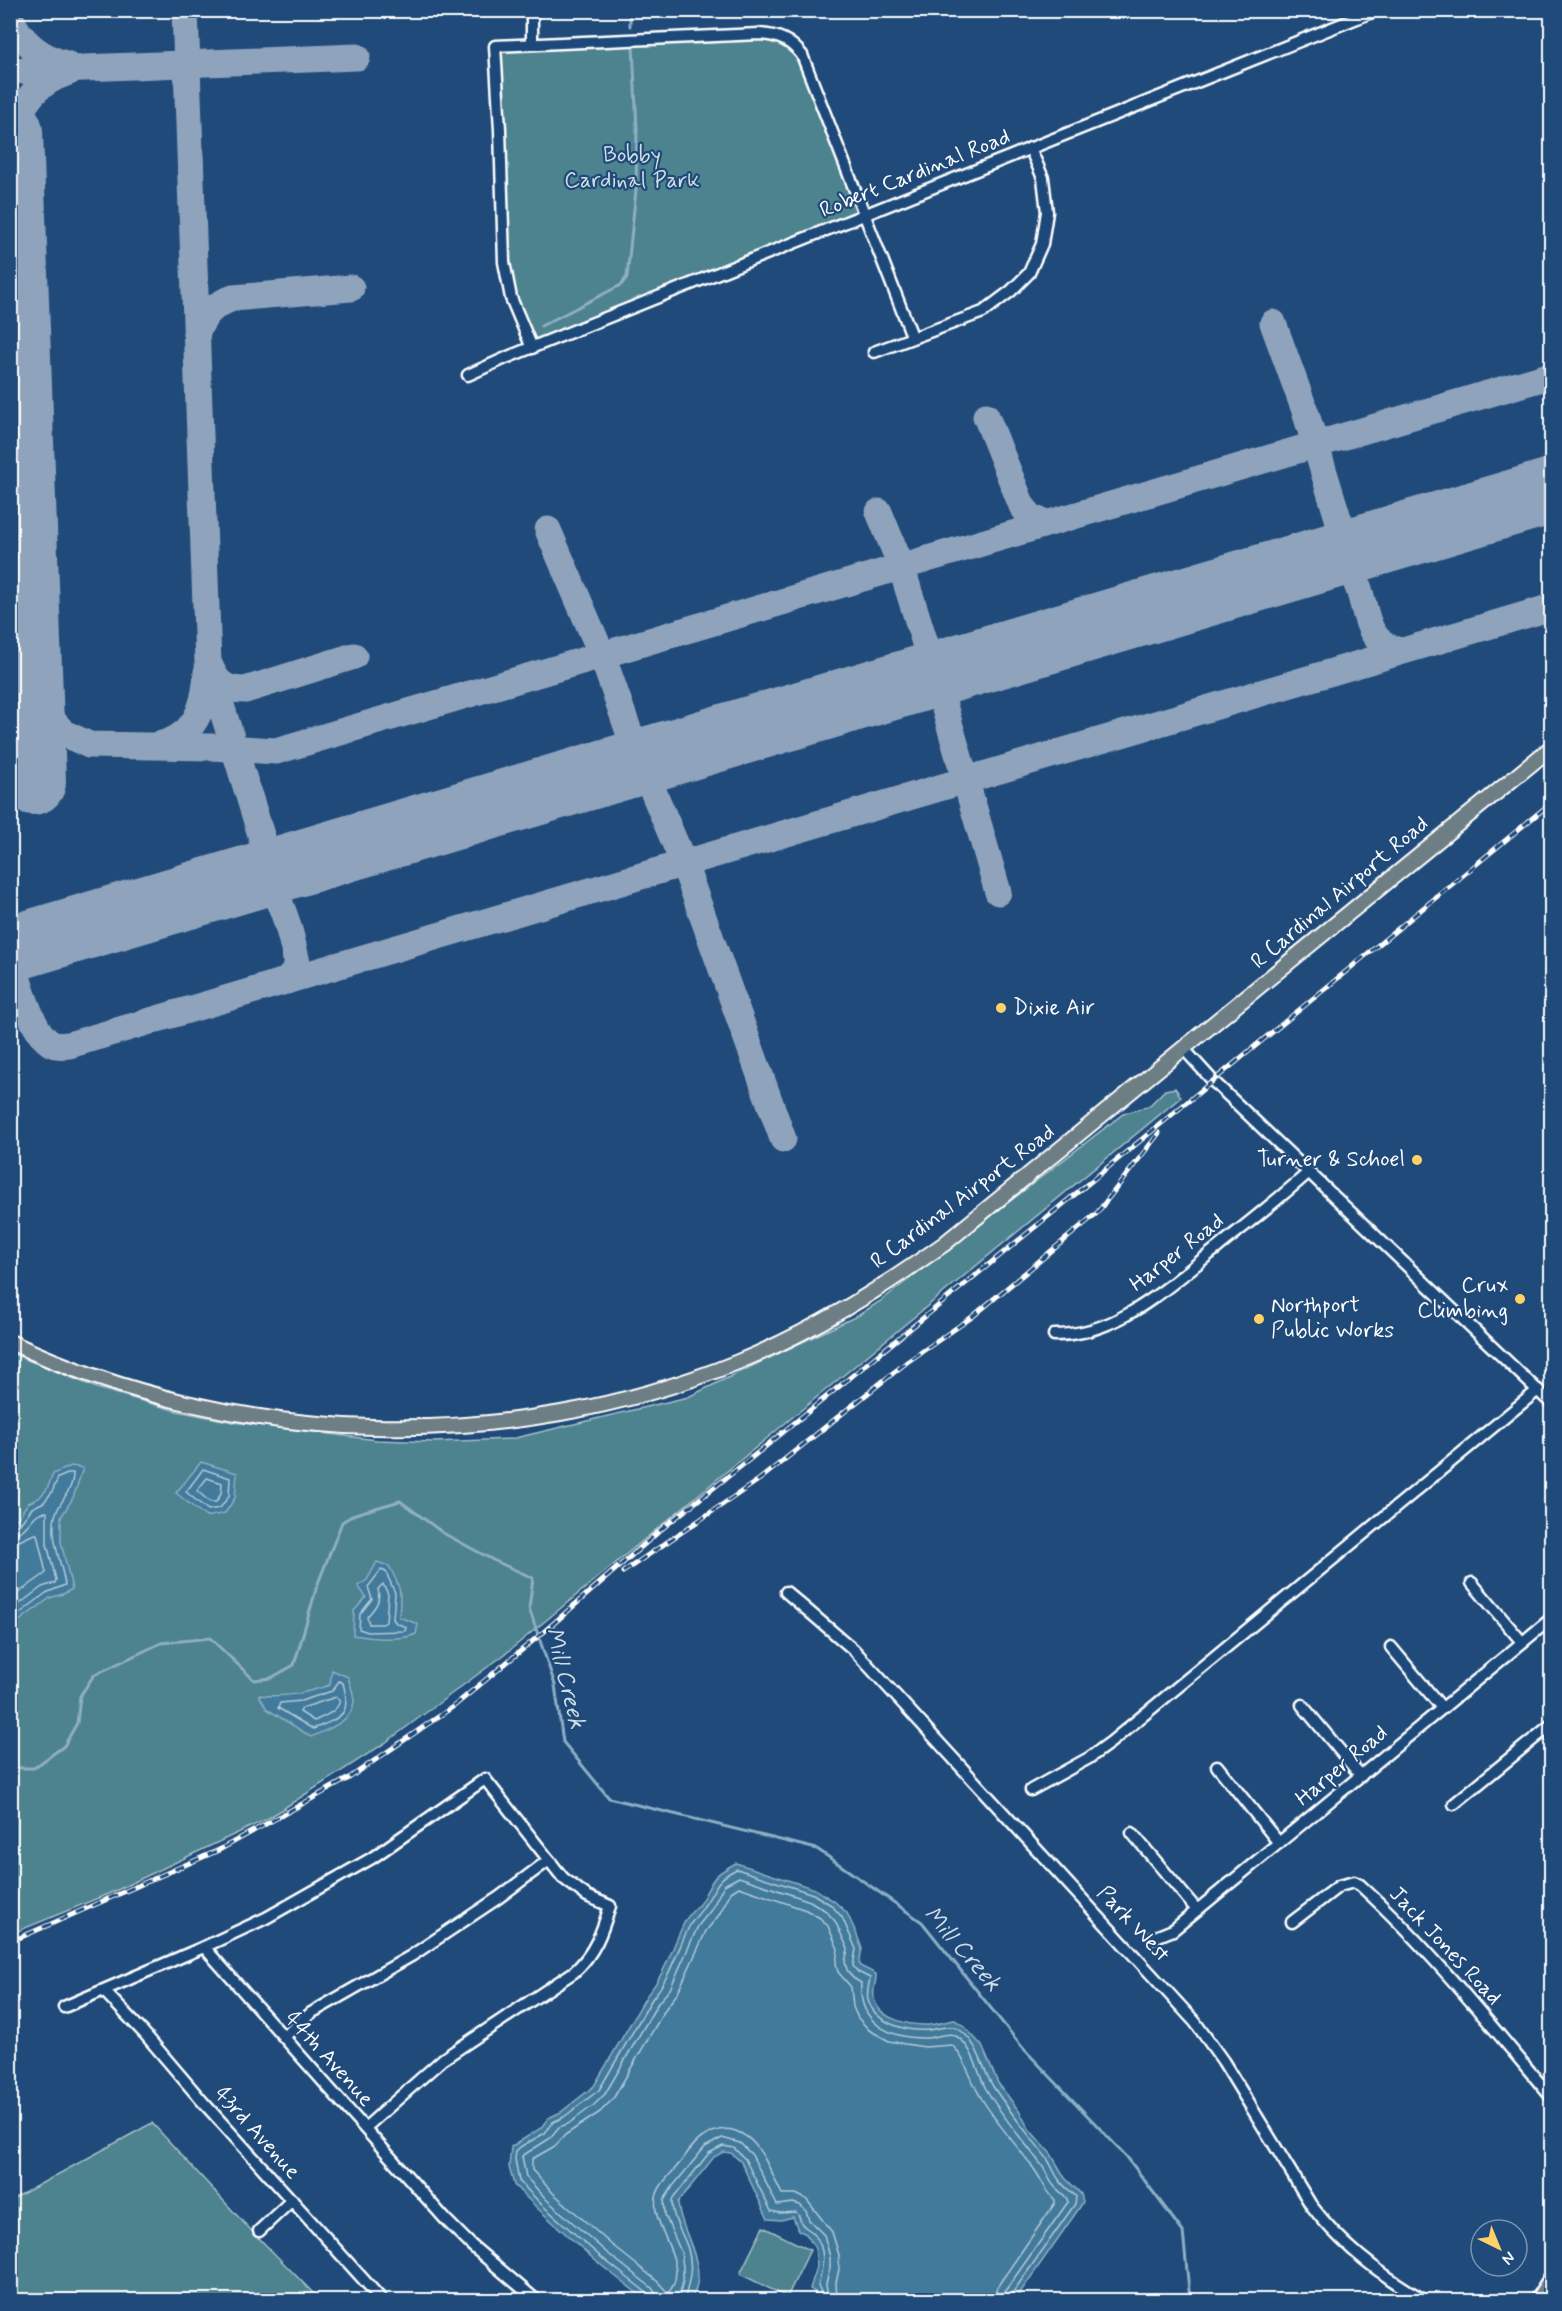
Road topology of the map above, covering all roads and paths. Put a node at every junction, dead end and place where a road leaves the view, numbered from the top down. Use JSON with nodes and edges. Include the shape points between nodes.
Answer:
{"nodes":[{"id":1,"x":532,"y":10,"type":"edge"},
{"id":2,"x":1377,"y":10,"type":"edge"},
{"id":3,"x":532,"y":42,"type":"junction"},
{"id":4,"x":1030,"y":148,"type":"junction"},
{"id":5,"x":864,"y":216,"type":"junction"},
{"id":6,"x":912,"y":336,"type":"junction"},
{"id":7,"x":532,"y":348,"type":"junction"},
{"id":8,"x":874,"y":351,"type":"dead end"},
{"id":9,"x":468,"y":375,"type":"dead end"},
{"id":10,"x":1551,"y":747,"type":"edge"},
{"id":11,"x":1184,"y":1049,"type":"junction"},
{"id":12,"x":1309,"y":1172,"type":"junction"},
{"id":13,"x":1054,"y":1335,"type":"dead end"},
{"id":14,"x":10,"y":1342,"type":"edge"},
{"id":15,"x":1538,"y":1390,"type":"junction"},
{"id":16,"x":1551,"y":1404,"type":"edge"},
{"id":17,"x":1472,"y":1583,"type":"dead end"},
{"id":18,"x":786,"y":1592,"type":"dead end"},
{"id":19,"x":1551,"y":1618,"type":"edge"},
{"id":20,"x":1522,"y":1642,"type":"junction"},
{"id":21,"x":1391,"y":1647,"type":"dead end"},
{"id":22,"x":1302,"y":1705,"type":"dead end"},
{"id":23,"x":1442,"y":1708,"type":"junction"},
{"id":24,"x":1551,"y":1724,"type":"edge"},
{"id":25,"x":1217,"y":1766,"type":"dead end"},
{"id":26,"x":1360,"y":1776,"type":"junction"},
{"id":27,"x":1031,"y":1790,"type":"dead end"},
{"id":28,"x":1455,"y":1804,"type":"dead end"},
{"id":29,"x":1132,"y":1833,"type":"dead end"},
{"id":30,"x":1279,"y":1843,"type":"junction"},
{"id":31,"x":549,"y":1860,"type":"junction"},
{"id":32,"x":1197,"y":1910,"type":"junction"},
{"id":33,"x":1292,"y":1922,"type":"dead end"},
{"id":34,"x":1153,"y":1938,"type":"dead end"},
{"id":35,"x":204,"y":1947,"type":"junction"},
{"id":36,"x":104,"y":1991,"type":"junction"},
{"id":37,"x":64,"y":2007,"type":"dead end"},
{"id":38,"x":284,"y":2037,"type":"junction"},
{"id":39,"x":1551,"y":2098,"type":"edge"},
{"id":40,"x":365,"y":2128,"type":"junction"},
{"id":41,"x":292,"y":2200,"type":"junction"},
{"id":42,"x":260,"y":2231,"type":"dead end"},
{"id":43,"x":1551,"y":2278,"type":"edge"},
{"id":44,"x":382,"y":2301,"type":"edge"},
{"id":45,"x":536,"y":2301,"type":"edge"},
{"id":46,"x":1424,"y":2301,"type":"edge"},
{"id":47,"x":1538,"y":2301,"type":"edge"}],
"edges":[{"from":1,"to":3,"type":"street"},
{"from":2,"to":4,"type":"street","name":"Robert Cardinal Road"},
{"from":3,"to":5,"type":"street","via":[[759,34],[784,38],[802,55]]},
{"from":3,"to":7,"type":"street","via":[[495,46],[504,262],[511,298]]},
{"from":4,"to":5,"type":"street","name":"Robert Cardinal Road"},
{"from":4,"to":6,"type":"street","via":[[1044,178],[1047,212],[1042,244],[1029,273],[983,312]]},
{"from":5,"to":6,"type":"street"},
{"from":5,"to":7,"type":"street","name":"Robert Cardinal Road"},
{"from":6,"to":8,"type":"street"},
{"from":7,"to":9,"type":"street","name":"Robert Cardinal Road"},
{"from":10,"to":11,"type":"main road","name":"R Cardinal Airport Road"},
{"from":11,"to":12,"type":"street"},
{"from":11,"to":14,"type":"main road","name":"R Cardinal Airport Road","via":[[991,1208],[896,1279],[792,1338],[737,1362],[624,1398],[496,1422],[387,1428],[327,1425],[221,1410],[151,1393],[93,1376]]},
{"from":12,"to":13,"type":"street","name":"Harper Road","via":[[1144,1304],[1101,1327],[1078,1334]]},
{"from":12,"to":15,"type":"street"},
{"from":15,"to":16,"type":"street"},
{"from":15,"to":27,"type":"street","via":[[1111,1742]]},
{"from":17,"to":20,"type":"street"},
{"from":18,"to":46,"type":"street","name":"Park West","via":[[854,1650],[1195,2022],[1325,2224],[1360,2258]]},
{"from":19,"to":20,"type":"street","name":"Harper Road"},
{"from":20,"to":23,"type":"street","name":"Harper Road"},
{"from":21,"to":23,"type":"street"},
{"from":22,"to":26,"type":"street"},
{"from":23,"to":26,"type":"street","name":"Harper Road"},
{"from":24,"to":28,"type":"street"},
{"from":25,"to":30,"type":"street"},
{"from":26,"to":30,"type":"street","name":"Harper Road"},
{"from":29,"to":32,"type":"street"},
{"from":30,"to":32,"type":"street","name":"Harper Road"},
{"from":31,"to":35,"type":"street","via":[[484,1779],[372,1858],[266,1918]]},
{"from":31,"to":38,"type":"street","via":[[429,1944],[311,2013]]},
{"from":31,"to":40,"type":"street","via":[[574,1888],[610,1906],[588,1959],[548,1991],[444,2059]]},
{"from":32,"to":34,"type":"street","name":"Harper Road","via":[[1173,1930]]},
{"from":33,"to":39,"type":"street","name":"Jack Jones Road","via":[[1339,1886],[1354,1882],[1360,1885],[1437,1960]]},
{"from":35,"to":36,"type":"street"},
{"from":35,"to":38,"type":"street","name":"44th Avenue"},
{"from":36,"to":37,"type":"street"},
{"from":36,"to":41,"type":"street","name":"43rd Avenue"},
{"from":38,"to":40,"type":"street","name":"44th Avenue"},
{"from":40,"to":45,"type":"street","name":"44th Avenue","via":[[471,2245]]},
{"from":41,"to":42,"type":"street"},
{"from":41,"to":44,"type":"street","name":"43rd Avenue"},
{"from":43,"to":47,"type":"highway"}]}
